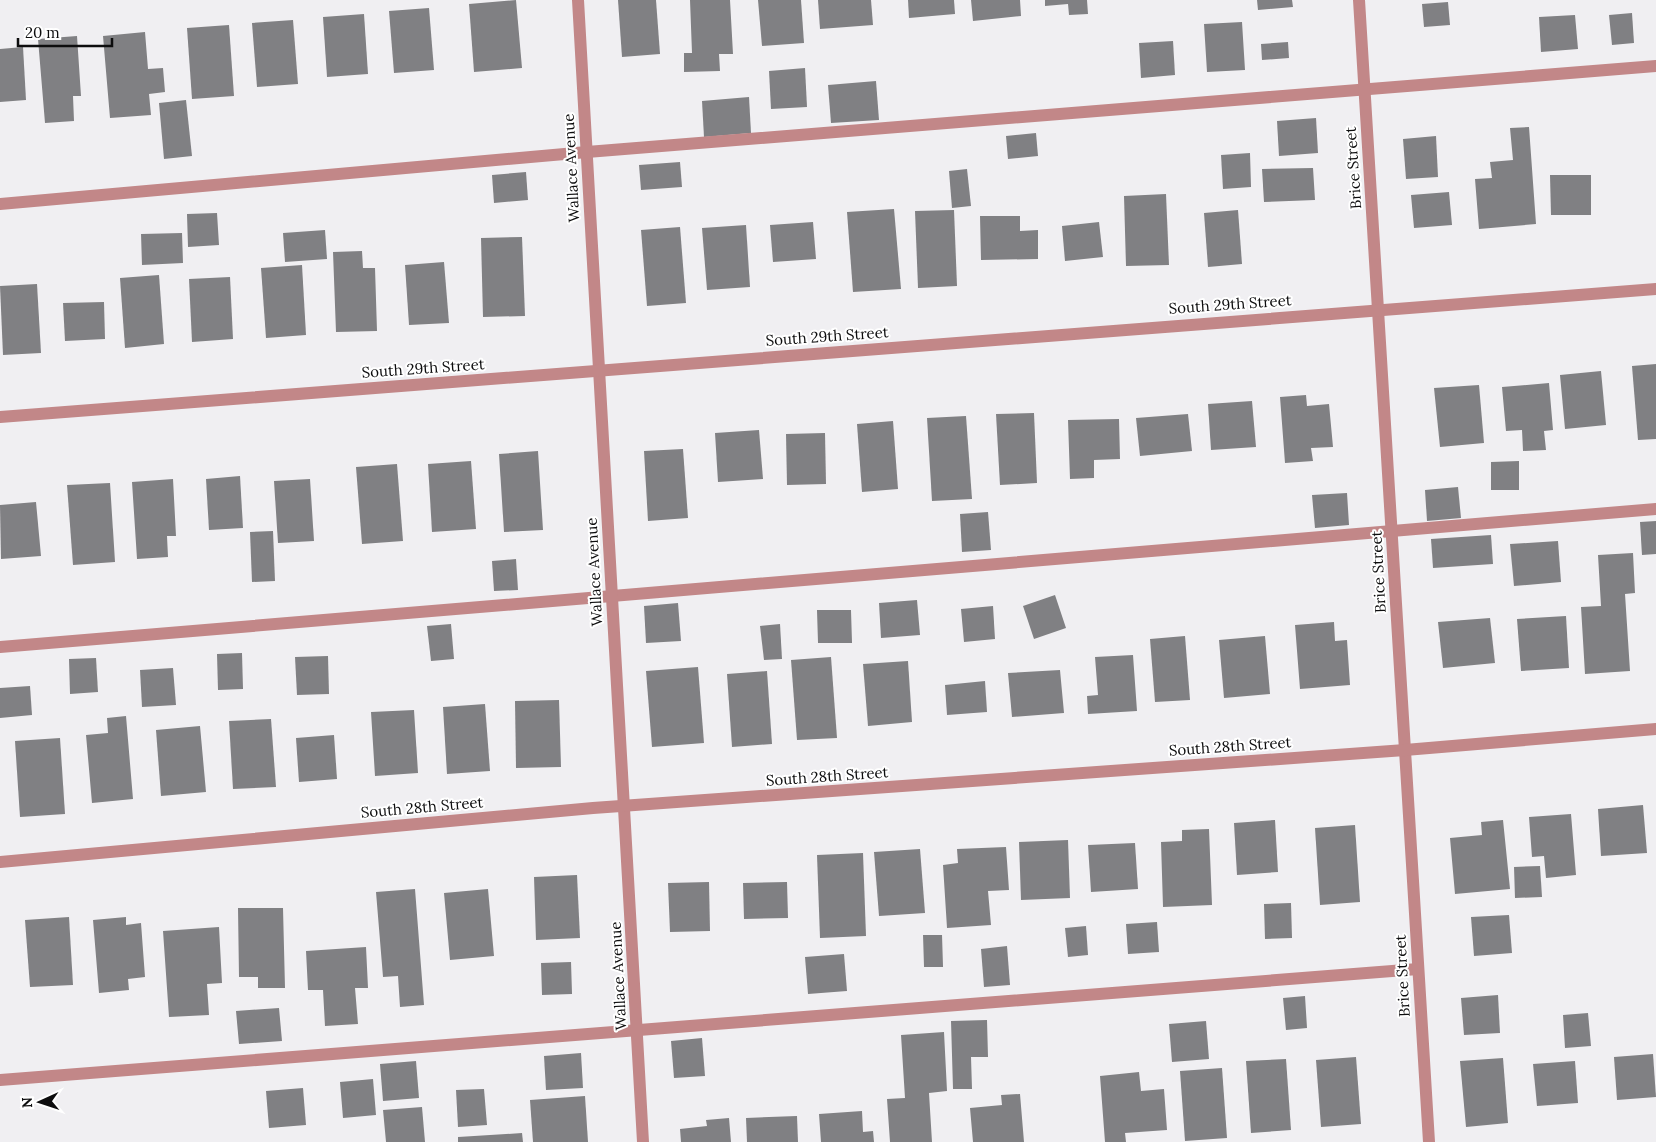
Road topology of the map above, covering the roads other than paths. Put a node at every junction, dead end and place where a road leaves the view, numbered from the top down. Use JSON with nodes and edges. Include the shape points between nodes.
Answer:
{"nodes":[{"id":1,"x":578,"y":0,"type":"edge"},
{"id":2,"x":1359,"y":0,"type":"edge"},
{"id":3,"x":1656,"y":66,"type":"edge"},
{"id":4,"x":1364,"y":90,"type":"junction"},
{"id":5,"x":587,"y":152,"type":"junction"},
{"id":6,"x":0,"y":204,"type":"edge"},
{"id":7,"x":1656,"y":289,"type":"edge"},
{"id":8,"x":1378,"y":309,"type":"junction"},
{"id":9,"x":599,"y":370,"type":"junction"},
{"id":10,"x":0,"y":417,"type":"edge"},
{"id":11,"x":1656,"y":509,"type":"edge"},
{"id":12,"x":1391,"y":532,"type":"junction"},
{"id":13,"x":612,"y":597,"type":"junction"},
{"id":14,"x":0,"y":647,"type":"edge"},
{"id":15,"x":1656,"y":729,"type":"edge"},
{"id":16,"x":1405,"y":750,"type":"junction"},
{"id":17,"x":625,"y":807,"type":"junction"},
{"id":18,"x":0,"y":862,"type":"edge"},
{"id":19,"x":1418,"y":969,"type":"junction"},
{"id":20,"x":636,"y":1028,"type":"junction"},
{"id":21,"x":0,"y":1080,"type":"edge"},
{"id":22,"x":643,"y":1142,"type":"edge"},
{"id":23,"x":1428,"y":1142,"type":"edge"}],
"edges":[{"from":1,"to":5,"type":"street","name":"Wallace Avenue"},
{"from":2,"to":4,"type":"street","name":"Brice Street"},
{"from":3,"to":4,"type":"street"},
{"from":4,"to":5,"type":"street"},
{"from":4,"to":8,"type":"street","name":"Brice Street"},
{"from":5,"to":6,"type":"street"},
{"from":5,"to":9,"type":"street","name":"Wallace Avenue"},
{"from":7,"to":8,"type":"street","name":"South 29th Street"},
{"from":8,"to":9,"type":"street","name":"South 29th Street"},
{"from":8,"to":12,"type":"street","name":"Brice Street"},
{"from":9,"to":10,"type":"street","name":"South 29th Street"},
{"from":9,"to":13,"type":"street","name":"Wallace Avenue"},
{"from":11,"to":12,"type":"street"},
{"from":12,"to":13,"type":"street"},
{"from":12,"to":16,"type":"street","name":"Brice Street"},
{"from":13,"to":14,"type":"street"},
{"from":13,"to":17,"type":"street","name":"Wallace Avenue"},
{"from":15,"to":16,"type":"street","name":"South 28th Street"},
{"from":16,"to":17,"type":"street","name":"South 28th Street"},
{"from":16,"to":19,"type":"street","name":"Brice Street"},
{"from":17,"to":18,"type":"street","name":"South 28th Street"},
{"from":17,"to":20,"type":"street","name":"Wallace Avenue"},
{"from":19,"to":20,"type":"street"},
{"from":19,"to":23,"type":"street","name":"Brice Street"},
{"from":20,"to":21,"type":"street"},
{"from":20,"to":22,"type":"street","name":"Wallace Avenue"}]}
